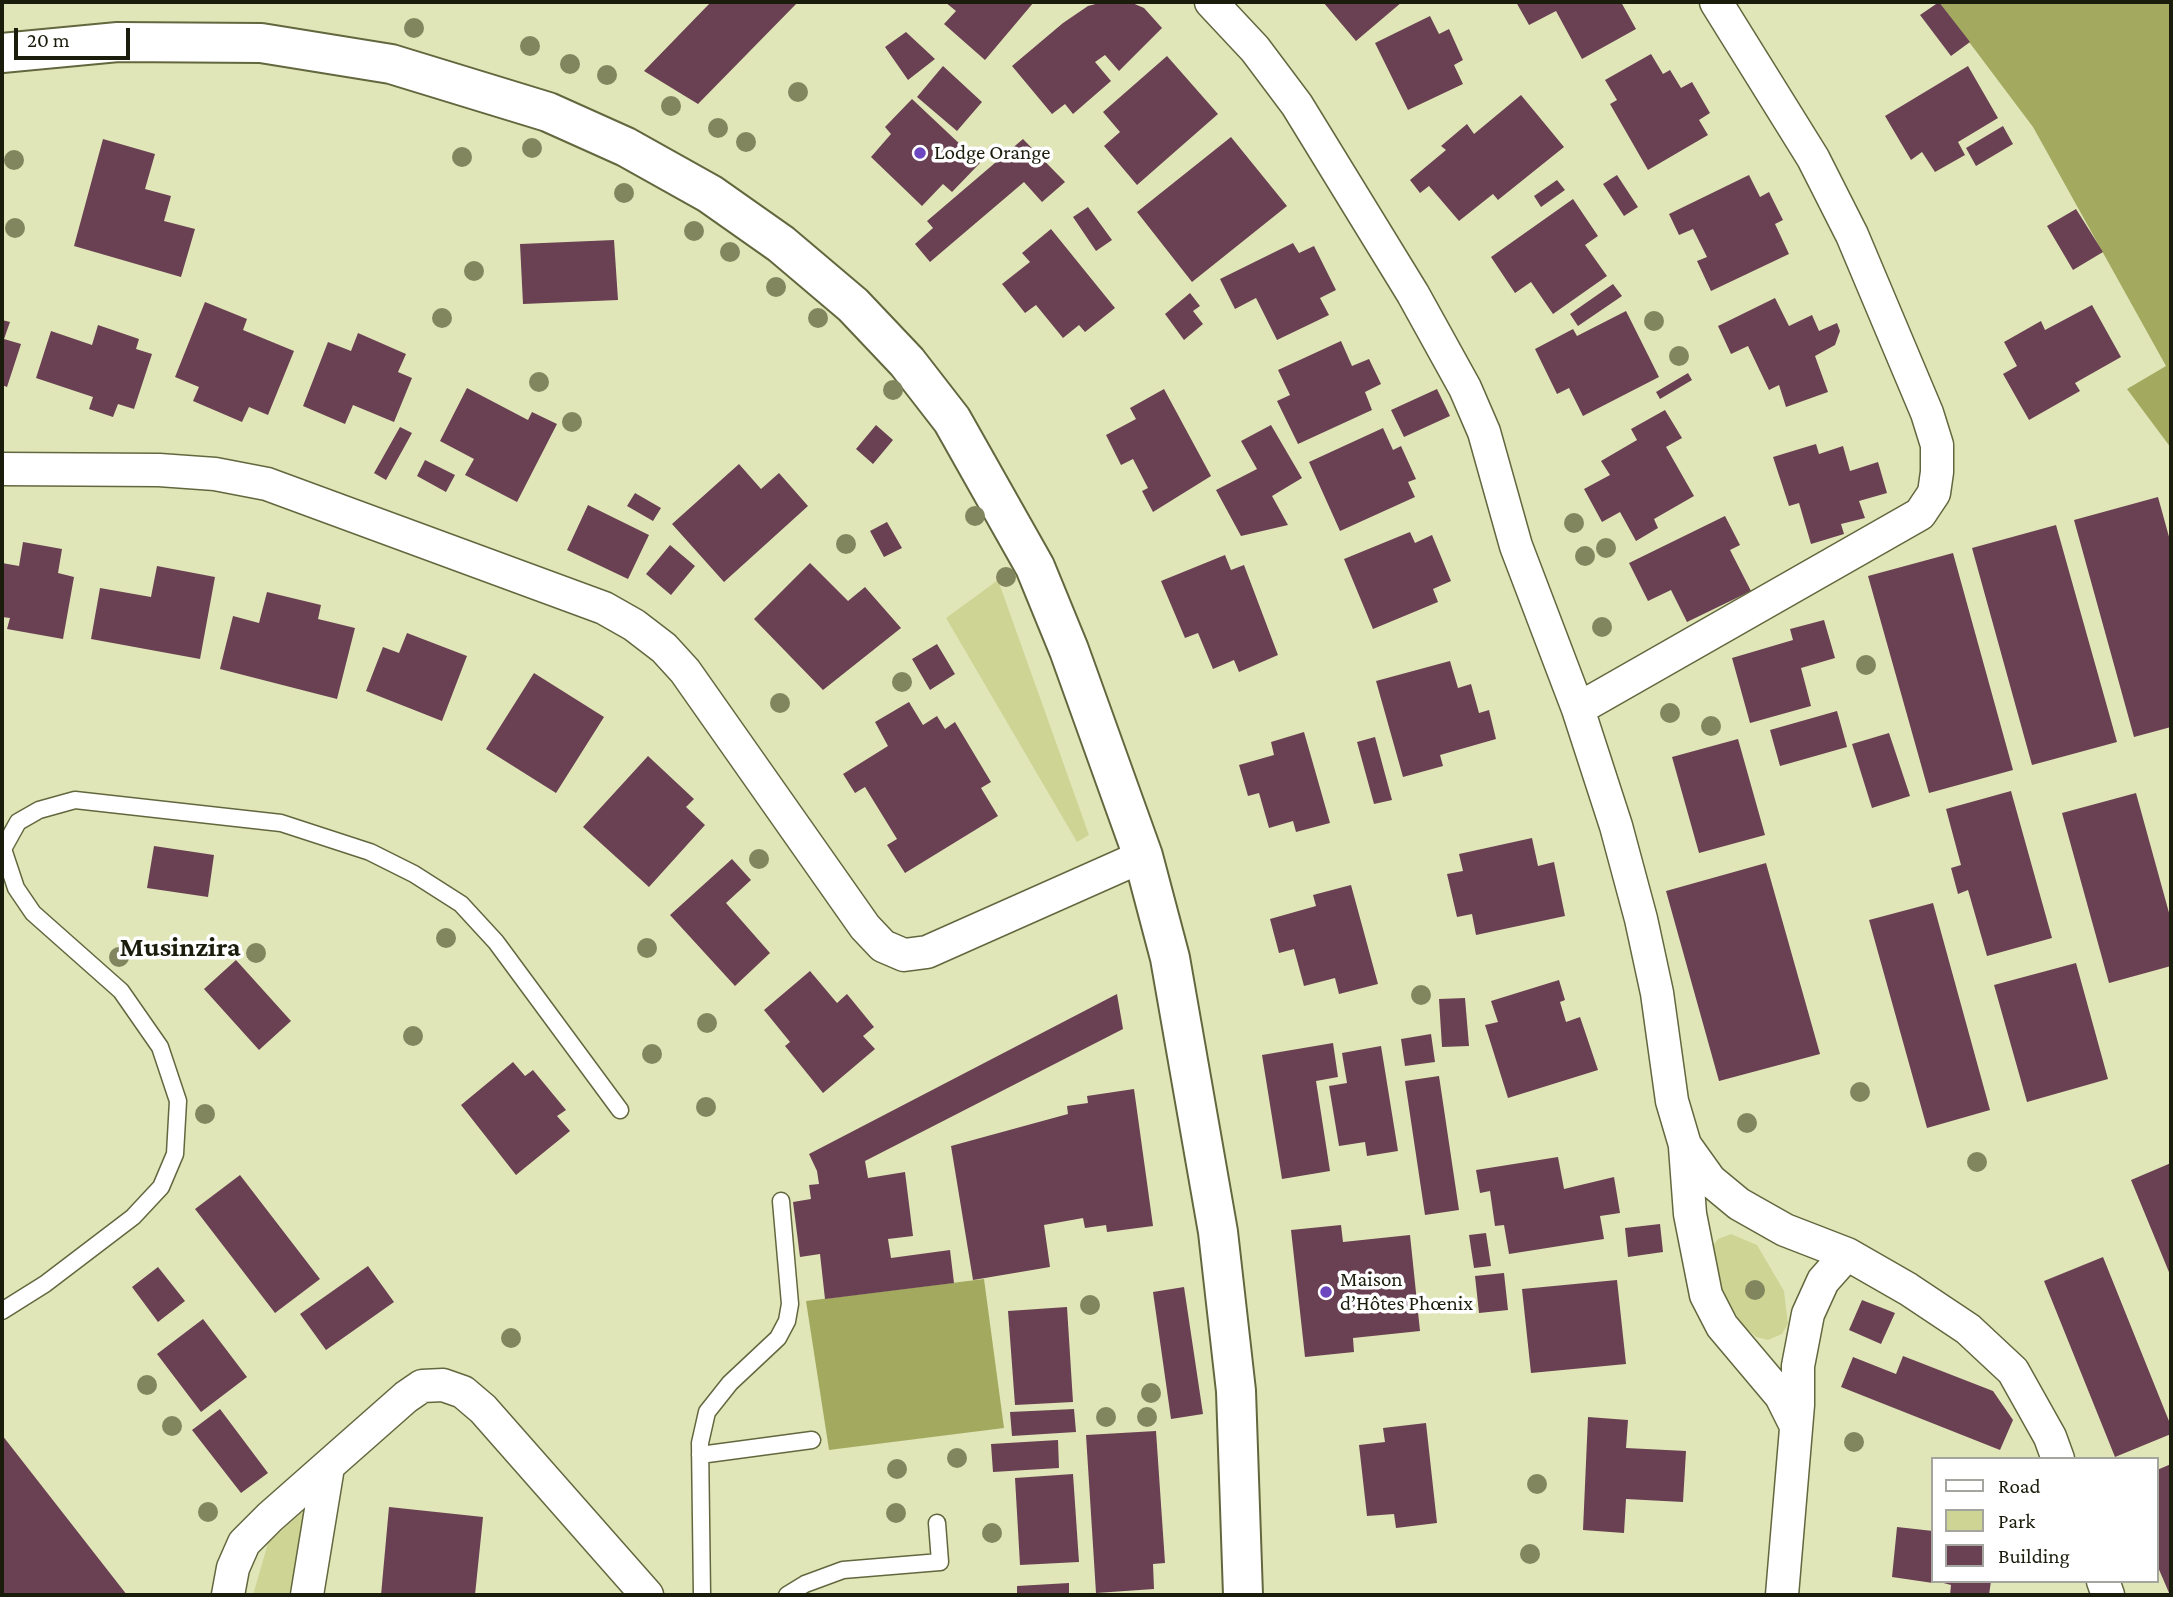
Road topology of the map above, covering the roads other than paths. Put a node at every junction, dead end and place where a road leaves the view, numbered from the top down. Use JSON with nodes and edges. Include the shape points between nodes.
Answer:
{"nodes":[{"id":1,"x":1211,"y":2,"type":"edge"},
{"id":2,"x":1716,"y":2,"type":"edge"},
{"id":3,"x":2,"y":53,"type":"edge"},
{"id":4,"x":2,"y":469,"type":"edge"},
{"id":5,"x":1578,"y":709,"type":"junction"},
{"id":6,"x":1143,"y":856,"type":"junction"},
{"id":7,"x":620,"y":1110,"type":"dead end"},
{"id":8,"x":1685,"y":1145,"type":"junction"},
{"id":9,"x":781,"y":1201,"type":"dead end"},
{"id":10,"x":1847,"y":1254,"type":"junction"},
{"id":11,"x":2,"y":1311,"type":"edge"},
{"id":12,"x":1796,"y":1426,"type":"junction"},
{"id":13,"x":812,"y":1440,"type":"dead end"},
{"id":14,"x":700,"y":1455,"type":"junction"},
{"id":15,"x":2057,"y":1457,"type":"edge"},
{"id":16,"x":328,"y":1467,"type":"junction"},
{"id":17,"x":937,"y":1523,"type":"dead end"},
{"id":18,"x":228,"y":1595,"type":"edge"},
{"id":19,"x":307,"y":1595,"type":"edge"},
{"id":20,"x":647,"y":1595,"type":"edge"},
{"id":21,"x":702,"y":1595,"type":"edge"},
{"id":22,"x":787,"y":1595,"type":"edge"},
{"id":23,"x":1243,"y":1595,"type":"edge"},
{"id":24,"x":1782,"y":1595,"type":"edge"}],
"edges":[{"from":1,"to":5,"type":"street","via":[[1255,49],[1297,105],[1465,388],[1484,432],[1516,546]]},
{"from":2,"to":5,"type":"street","via":[[1813,158],[1852,235],[1927,412],[1937,445],[1934,493],[1920,514],[1909,521]]},
{"from":3,"to":6,"type":"main road","via":[[118,42],[261,43],[391,64],[548,111],[626,147],[710,194],[781,244],[853,305],[907,362],[952,420],[1035,567]]},
{"from":4,"to":6,"type":"street","via":[[159,470],[267,484],[604,608],[664,648],[685,671],[865,927],[883,946],[904,955],[927,952]]},
{"from":5,"to":8,"type":"street","via":[[1641,919],[1672,1101]]},
{"from":6,"to":23,"type":"main road","via":[[1170,958],[1218,1232],[1236,1391]]},
{"from":7,"to":11,"type":"lane","via":[[496,942],[461,904],[414,874],[370,852],[281,823],[75,800],[39,810],[18,822],[3,849],[16,888],[33,913],[121,991],[160,1047],[178,1101],[175,1154],[161,1187],[132,1217]]},
{"from":8,"to":10,"type":"street","via":[[1710,1180],[1740,1204],[1785,1230]]},
{"from":8,"to":12,"type":"street","via":[[1690,1214],[1706,1294],[1722,1326],[1782,1396]]},
{"from":9,"to":14,"type":"lane","via":[[790,1304],[787,1321],[778,1338],[707,1412]]},
{"from":10,"to":12,"type":"street","via":[[1823,1281],[1808,1314],[1798,1366]]},
{"from":10,"to":15,"type":"street","via":[[1968,1329],[2013,1371]]},
{"from":12,"to":24,"type":"street"},
{"from":13,"to":14,"type":"lane"},
{"from":14,"to":21,"type":"lane"},
{"from":16,"to":18,"type":"street","via":[[244,1543]]},
{"from":16,"to":19,"type":"street"},
{"from":16,"to":20,"type":"street","via":[[422,1386],[443,1385],[464,1392]]},
{"from":17,"to":22,"type":"lane","via":[[940,1562],[843,1570]]}]}
